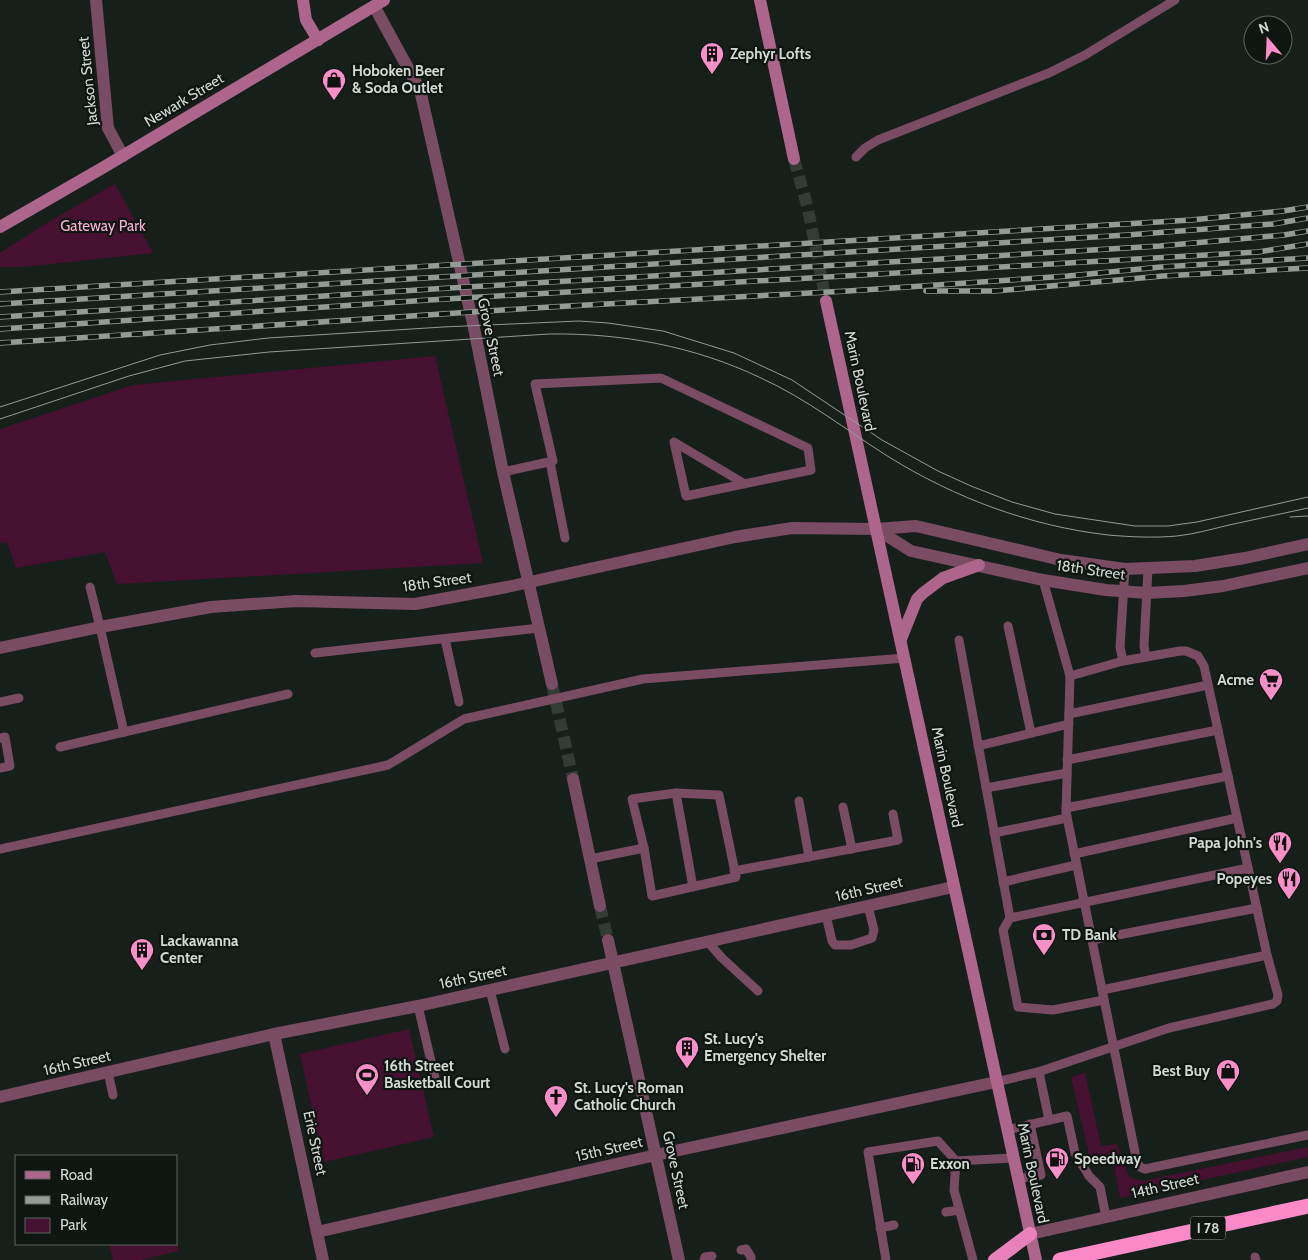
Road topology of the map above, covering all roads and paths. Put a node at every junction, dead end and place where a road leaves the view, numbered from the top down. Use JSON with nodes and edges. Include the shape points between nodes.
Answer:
{"nodes":[{"id":1,"x":96,"y":0,"type":"edge"},
{"id":2,"x":303,"y":0,"type":"edge"},
{"id":3,"x":760,"y":0,"type":"edge"},
{"id":4,"x":1175,"y":0,"type":"edge"},
{"id":5,"x":379,"y":3,"type":"edge"},
{"id":6,"x":318,"y":40,"type":"junction"},
{"id":7,"x":123,"y":156,"type":"junction"},
{"id":8,"x":856,"y":157,"type":"dead end"},
{"id":9,"x":794,"y":159,"type":"tunnel mouth"},
{"id":10,"x":0,"y":227,"type":"edge"},
{"id":11,"x":826,"y":301,"type":"tunnel mouth"},
{"id":12,"x":550,"y":462,"type":"junction"},
{"id":13,"x":503,"y":472,"type":"junction"},
{"id":14,"x":745,"y":484,"type":"junction"},
{"id":15,"x":876,"y":529,"type":"junction"},
{"id":16,"x":565,"y":538,"type":"dead end"},
{"id":17,"x":1308,"y":544,"type":"edge"},
{"id":18,"x":980,"y":565,"type":"junction"},
{"id":19,"x":1308,"y":568,"type":"edge"},
{"id":20,"x":1125,"y":569,"type":"junction"},
{"id":21,"x":1148,"y":569,"type":"junction"},
{"id":22,"x":1042,"y":580,"type":"junction"},
{"id":23,"x":529,"y":582,"type":"junction"},
{"id":24,"x":90,"y":587,"type":"dead end"},
{"id":25,"x":1123,"y":592,"type":"junction"},
{"id":26,"x":1147,"y":593,"type":"junction"},
{"id":27,"x":1008,"y":626,"type":"dead end"},
{"id":28,"x":100,"y":627,"type":"junction"},
{"id":29,"x":539,"y":628,"type":"junction"},
{"id":30,"x":445,"y":639,"type":"junction"},
{"id":31,"x":901,"y":639,"type":"junction"},
{"id":32,"x":959,"y":640,"type":"dead end"},
{"id":33,"x":0,"y":648,"type":"edge"},
{"id":34,"x":315,"y":653,"type":"dead end"},
{"id":35,"x":1146,"y":657,"type":"junction"},
{"id":36,"x":905,"y":658,"type":"junction"},
{"id":37,"x":1123,"y":661,"type":"junction"},
{"id":38,"x":1070,"y":676,"type":"junction"},
{"id":39,"x":552,"y":684,"type":"tunnel mouth"},
{"id":40,"x":1208,"y":685,"type":"junction"},
{"id":41,"x":288,"y":694,"type":"dead end"},
{"id":42,"x":18,"y":698,"type":"dead end"},
{"id":43,"x":0,"y":702,"type":"edge"},
{"id":44,"x":459,"y":702,"type":"dead end"},
{"id":45,"x":1069,"y":714,"type":"junction"},
{"id":46,"x":1068,"y":724,"type":"junction"},
{"id":47,"x":1218,"y":730,"type":"junction"},
{"id":48,"x":124,"y":732,"type":"junction"},
{"id":49,"x":1031,"y":734,"type":"junction"},
{"id":50,"x":0,"y":738,"type":"edge"},
{"id":51,"x":978,"y":746,"type":"junction"},
{"id":52,"x":60,"y":747,"type":"dead end"},
{"id":53,"x":1068,"y":760,"type":"junction"},
{"id":54,"x":0,"y":768,"type":"edge"},
{"id":55,"x":1067,"y":774,"type":"junction"},
{"id":56,"x":1228,"y":776,"type":"junction"},
{"id":57,"x":573,"y":778,"type":"tunnel mouth"},
{"id":58,"x":986,"y":788,"type":"junction"},
{"id":59,"x":676,"y":793,"type":"junction"},
{"id":60,"x":799,"y":801,"type":"dead end"},
{"id":61,"x":843,"y":807,"type":"dead end"},
{"id":62,"x":1066,"y":808,"type":"junction"},
{"id":63,"x":893,"y":814,"type":"dead end"},
{"id":64,"x":1067,"y":818,"type":"junction"},
{"id":65,"x":1237,"y":818,"type":"junction"},
{"id":66,"x":994,"y":833,"type":"junction"},
{"id":67,"x":644,"y":848,"type":"junction"},
{"id":68,"x":0,"y":849,"type":"edge"},
{"id":69,"x":852,"y":849,"type":"junction"},
{"id":70,"x":1074,"y":854,"type":"junction"},
{"id":71,"x":809,"y":857,"type":"junction"},
{"id":72,"x":590,"y":859,"type":"junction"},
{"id":73,"x":1076,"y":865,"type":"junction"},
{"id":74,"x":1248,"y":868,"type":"junction"},
{"id":75,"x":734,"y":871,"type":"junction"},
{"id":76,"x":1003,"y":882,"type":"junction"},
{"id":77,"x":693,"y":887,"type":"junction"},
{"id":78,"x":953,"y":887,"type":"junction"},
{"id":79,"x":1084,"y":903,"type":"junction"},
{"id":80,"x":600,"y":906,"type":"tunnel mouth"},
{"id":81,"x":868,"y":906,"type":"junction"},
{"id":82,"x":1257,"y":908,"type":"junction"},
{"id":83,"x":826,"y":915,"type":"junction"},
{"id":84,"x":1010,"y":918,"type":"junction"},
{"id":85,"x":608,"y":940,"type":"tunnel mouth"},
{"id":86,"x":1092,"y":940,"type":"junction"},
{"id":87,"x":708,"y":942,"type":"junction"},
{"id":88,"x":1267,"y":955,"type":"junction"},
{"id":89,"x":613,"y":963,"type":"junction"},
{"id":90,"x":490,"y":990,"type":"junction"},
{"id":91,"x":1102,"y":990,"type":"junction"},
{"id":92,"x":758,"y":991,"type":"dead end"},
{"id":93,"x":1104,"y":1000,"type":"junction"},
{"id":94,"x":418,"y":1006,"type":"junction"},
{"id":95,"x":274,"y":1034,"type":"junction"},
{"id":96,"x":1113,"y":1047,"type":"junction"},
{"id":97,"x":505,"y":1050,"type":"dead end"},
{"id":98,"x":108,"y":1072,"type":"junction"},
{"id":99,"x":1040,"y":1072,"type":"junction"},
{"id":100,"x":435,"y":1078,"type":"dead end"},
{"id":101,"x":996,"y":1082,"type":"junction"},
{"id":102,"x":112,"y":1095,"type":"dead end"},
{"id":103,"x":0,"y":1097,"type":"edge"},
{"id":104,"x":1049,"y":1120,"type":"junction"},
{"id":105,"x":1030,"y":1124,"type":"junction"},
{"id":106,"x":1007,"y":1130,"type":"junction"},
{"id":107,"x":1308,"y":1134,"type":"edge"},
{"id":108,"x":656,"y":1155,"type":"junction"},
{"id":109,"x":1013,"y":1158,"type":"junction"},
{"id":110,"x":956,"y":1161,"type":"junction"},
{"id":111,"x":1308,"y":1172,"type":"edge"},
{"id":112,"x":1018,"y":1178,"type":"junction"},
{"id":113,"x":1308,"y":1206,"type":"edge"},
{"id":114,"x":959,"y":1210,"type":"junction"},
{"id":115,"x":946,"y":1212,"type":"dead end"},
{"id":116,"x":1106,"y":1217,"type":"junction"},
{"id":117,"x":894,"y":1225,"type":"dead end"},
{"id":118,"x":880,"y":1228,"type":"junction"},
{"id":119,"x":317,"y":1232,"type":"junction"},
{"id":120,"x":1030,"y":1234,"type":"junction"},
{"id":121,"x":323,"y":1260,"type":"edge"},
{"id":122,"x":679,"y":1260,"type":"edge"},
{"id":123,"x":886,"y":1260,"type":"edge"},
{"id":124,"x":973,"y":1260,"type":"edge"},
{"id":125,"x":995,"y":1260,"type":"edge"},
{"id":126,"x":1036,"y":1260,"type":"edge"},
{"id":127,"x":1060,"y":1260,"type":"edge"}],
"edges":[{"from":1,"to":7,"type":"street","name":"Jackson Street","via":[[108,128]]},
{"from":2,"to":6,"type":"main road","via":[[306,20]]},
{"from":3,"to":9,"type":"main road"},
{"from":4,"to":8,"type":"lane","via":[[1049,73],[878,140]]},
{"from":5,"to":6,"type":"main road","name":"Newark Street"},
{"from":5,"to":13,"type":"street","name":"Grove Street","via":[[420,90]]},
{"from":6,"to":7,"type":"main road","name":"Newark Street"},
{"from":7,"to":10,"type":"main road","name":"Newark Street"},
{"from":11,"to":15,"type":"main road","name":"Marin Boulevard"},
{"from":12,"to":13,"type":"lane"},
{"from":12,"to":14,"type":"lane","via":[[553,461],[535,384],[662,378],[808,448],[811,470]]},
{"from":12,"to":16,"type":"lane"},
{"from":13,"to":23,"type":"street","name":"Grove Street"},
{"from":14,"to":14,"type":"lane","via":[[686,496],[674,442],[737,479]]},
{"from":15,"to":18,"type":"street","name":"18th Street","via":[[911,551]]},
{"from":15,"to":20,"type":"street","name":"18th Street","via":[[916,526],[1061,560]]},
{"from":15,"to":23,"type":"street","name":"18th Street","via":[[773,530]]},
{"from":15,"to":31,"type":"main road","name":"Marin Boulevard"},
{"from":17,"to":21,"type":"street","name":"18th Street","via":[[1216,563]]},
{"from":18,"to":22,"type":"street","name":"18th Street"},
{"from":18,"to":31,"type":"main road","via":[[943,578],[923,593],[917,599]]},
{"from":19,"to":26,"type":"street","name":"18th Street","via":[[1223,586]]},
{"from":20,"to":21,"type":"street","name":"18th Street"},
{"from":20,"to":25,"type":"lane"},
{"from":21,"to":26,"type":"lane"},
{"from":22,"to":25,"type":"street","name":"18th Street"},
{"from":22,"to":38,"type":"lane"},
{"from":23,"to":28,"type":"street","name":"18th Street","via":[[415,604],[296,601],[211,607]]},
{"from":23,"to":29,"type":"street","name":"Grove Street"},
{"from":24,"to":28,"type":"lane"},
{"from":25,"to":26,"type":"street","name":"18th Street"},
{"from":25,"to":37,"type":"lane","via":[[1120,647]]},
{"from":26,"to":35,"type":"lane"},
{"from":27,"to":49,"type":"lane"},
{"from":28,"to":33,"type":"street","name":"18th Street"},
{"from":28,"to":48,"type":"lane"},
{"from":29,"to":30,"type":"lane"},
{"from":29,"to":39,"type":"street","name":"Grove Street"},
{"from":30,"to":34,"type":"lane"},
{"from":30,"to":44,"type":"lane"},
{"from":31,"to":36,"type":"main road","name":"Marin Boulevard"},
{"from":32,"to":51,"type":"lane"},
{"from":35,"to":37,"type":"lane"},
{"from":35,"to":40,"type":"lane","via":[[1192,652],[1201,660]]},
{"from":36,"to":68,"type":"lane","via":[[642,679],[464,719],[388,765]]},
{"from":36,"to":78,"type":"main road","name":"Marin Boulevard"},
{"from":37,"to":38,"type":"lane"},
{"from":38,"to":45,"type":"lane"},
{"from":40,"to":45,"type":"lane"},
{"from":40,"to":47,"type":"lane"},
{"from":41,"to":48,"type":"lane"},
{"from":42,"to":43,"type":"lane"},
{"from":45,"to":46,"type":"lane"},
{"from":46,"to":49,"type":"lane"},
{"from":46,"to":53,"type":"lane"},
{"from":47,"to":53,"type":"lane"},
{"from":47,"to":56,"type":"lane"},
{"from":48,"to":52,"type":"lane"},
{"from":49,"to":51,"type":"lane"},
{"from":50,"to":54,"type":"lane","via":[[5,737],[10,766]]},
{"from":51,"to":58,"type":"lane"},
{"from":53,"to":55,"type":"lane"},
{"from":55,"to":58,"type":"lane"},
{"from":55,"to":62,"type":"lane"},
{"from":56,"to":62,"type":"lane"},
{"from":56,"to":65,"type":"lane"},
{"from":57,"to":72,"type":"street"},
{"from":58,"to":66,"type":"lane"},
{"from":59,"to":67,"type":"lane","via":[[632,799]]},
{"from":59,"to":75,"type":"lane","via":[[719,795]]},
{"from":59,"to":77,"type":"lane"},
{"from":60,"to":71,"type":"lane"},
{"from":61,"to":69,"type":"lane"},
{"from":62,"to":64,"type":"lane"},
{"from":63,"to":69,"type":"lane","via":[[898,840]]},
{"from":64,"to":66,"type":"lane"},
{"from":64,"to":70,"type":"lane"},
{"from":65,"to":70,"type":"lane"},
{"from":65,"to":74,"type":"lane"},
{"from":66,"to":76,"type":"lane"},
{"from":67,"to":72,"type":"lane"},
{"from":67,"to":77,"type":"lane","via":[[652,896]]},
{"from":69,"to":71,"type":"lane"},
{"from":70,"to":73,"type":"lane"},
{"from":71,"to":75,"type":"lane"},
{"from":72,"to":80,"type":"street"},
{"from":73,"to":76,"type":"lane"},
{"from":73,"to":79,"type":"lane"},
{"from":74,"to":79,"type":"lane"},
{"from":74,"to":82,"type":"lane"},
{"from":75,"to":77,"type":"lane","via":[[736,877]]},
{"from":76,"to":84,"type":"lane"},
{"from":78,"to":81,"type":"street","name":"16th Street"},
{"from":78,"to":101,"type":"main road","name":"Marin Boulevard"},
{"from":79,"to":84,"type":"lane"},
{"from":79,"to":86,"type":"lane"},
{"from":81,"to":83,"type":"street","name":"16th Street"},
{"from":81,"to":83,"type":"lane","via":[[874,930],[872,938],[851,945],[835,946]]},
{"from":82,"to":86,"type":"lane"},
{"from":82,"to":88,"type":"lane"},
{"from":83,"to":87,"type":"street","name":"16th Street"},
{"from":84,"to":93,"type":"lane","via":[[1003,930],[1018,1007],[1053,1010]]},
{"from":85,"to":89,"type":"street","name":"Grove Street"},
{"from":86,"to":91,"type":"lane"},
{"from":87,"to":89,"type":"street","name":"16th Street"},
{"from":87,"to":92,"type":"lane"},
{"from":88,"to":91,"type":"lane"},
{"from":88,"to":96,"type":"lane","via":[[1278,995],[1273,1004],[1169,1028]]},
{"from":89,"to":90,"type":"street","name":"16th Street"},
{"from":89,"to":108,"type":"street","name":"Grove Street"},
{"from":90,"to":94,"type":"street","name":"16th Street"},
{"from":90,"to":97,"type":"lane"},
{"from":91,"to":93,"type":"lane"},
{"from":93,"to":96,"type":"lane"},
{"from":94,"to":95,"type":"street","name":"16th Street"},
{"from":94,"to":100,"type":"lane"},
{"from":95,"to":98,"type":"street","name":"16th Street"},
{"from":95,"to":119,"type":"street","name":"Erie Street"},
{"from":96,"to":99,"type":"lane"},
{"from":96,"to":107,"type":"lane","via":[[1140,1167],[1145,1169]]},
{"from":98,"to":102,"type":"lane"},
{"from":98,"to":103,"type":"street","name":"16th Street"},
{"from":99,"to":101,"type":"lane"},
{"from":99,"to":104,"type":"lane"},
{"from":101,"to":106,"type":"main road","name":"Marin Boulevard"},
{"from":101,"to":108,"type":"street","name":"15th Street"},
{"from":104,"to":105,"type":"lane"},
{"from":104,"to":116,"type":"lane","via":[[1067,1116],[1075,1153],[1100,1187]]},
{"from":105,"to":106,"type":"lane"},
{"from":105,"to":112,"type":"lane","via":[[1041,1175]]},
{"from":106,"to":109,"type":"main road","name":"Marin Boulevard"},
{"from":108,"to":119,"type":"street","name":"15th Street"},
{"from":108,"to":122,"type":"street","name":"Grove Street"},
{"from":109,"to":110,"type":"lane"},
{"from":109,"to":112,"type":"main road","name":"Marin Boulevard"},
{"from":110,"to":114,"type":"lane","via":[[954,1190]]},
{"from":110,"to":118,"type":"lane","via":[[938,1141],[868,1152]]},
{"from":111,"to":116,"type":"street","name":"14th Street"},
{"from":112,"to":120,"type":"main road","name":"Marin Boulevard"},
{"from":113,"to":127,"type":"highway","number":"I 78"},
{"from":114,"to":115,"type":"lane"},
{"from":114,"to":124,"type":"lane"},
{"from":116,"to":120,"type":"street","name":"14th Street"},
{"from":117,"to":118,"type":"lane"},
{"from":118,"to":123,"type":"lane"},
{"from":119,"to":121,"type":"street","name":"Erie Street"},
{"from":120,"to":125,"type":"highway"},
{"from":120,"to":126,"type":"main road","name":"Marin Boulevard"}]}
